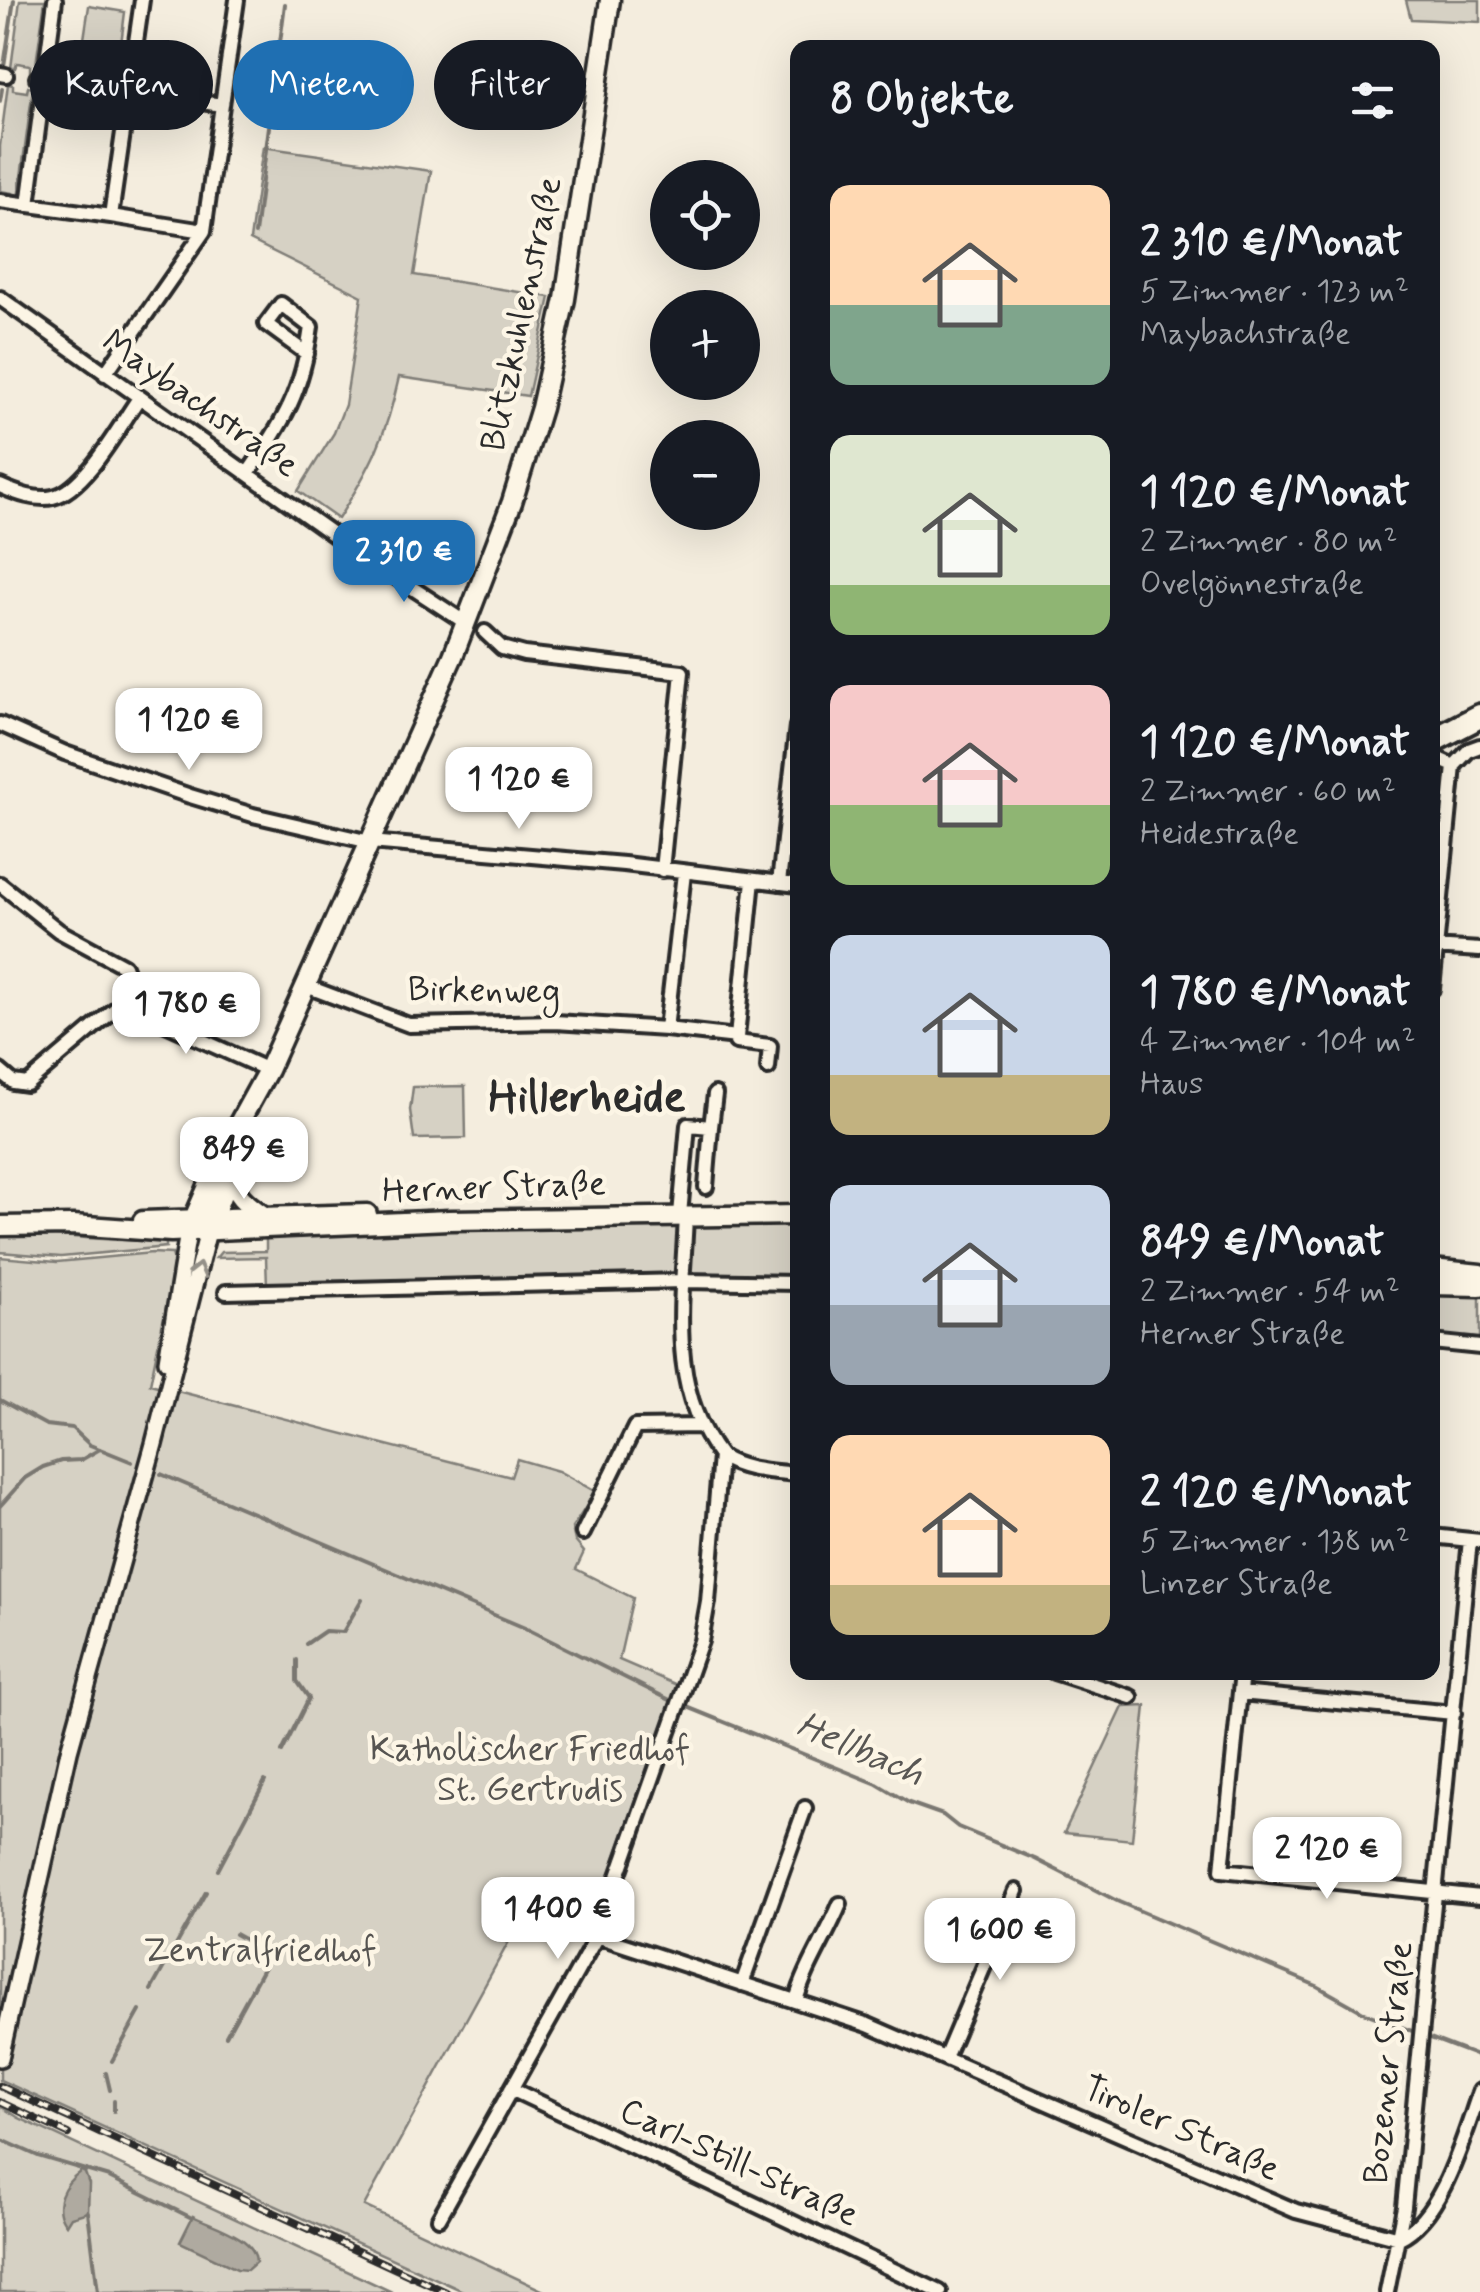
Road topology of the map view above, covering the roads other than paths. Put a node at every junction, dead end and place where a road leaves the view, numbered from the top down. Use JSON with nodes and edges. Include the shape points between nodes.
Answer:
{"nodes":[{"id":1,"x":55,"y":0,"type":"edge"},
{"id":2,"x":142,"y":0,"type":"edge"},
{"id":3,"x":237,"y":0,"type":"edge"},
{"id":4,"x":610,"y":0,"type":"edge"},
{"id":5,"x":47,"y":40,"type":"edge"},
{"id":6,"x":136,"y":40,"type":"edge"},
{"id":7,"x":213,"y":103,"type":"edge"},
{"id":8,"x":222,"y":104,"type":"junction"},
{"id":9,"x":35,"y":130,"type":"edge"},
{"id":10,"x":123,"y":130,"type":"edge"},
{"id":11,"x":0,"y":201,"type":"edge"},
{"id":12,"x":28,"y":205,"type":"junction"},
{"id":13,"x":111,"y":216,"type":"junction"},
{"id":14,"x":204,"y":231,"type":"junction"},
{"id":15,"x":0,"y":298,"type":"edge"},
{"id":16,"x":307,"y":354,"type":"dead end"},
{"id":17,"x":105,"y":374,"type":"junction"},
{"id":18,"x":139,"y":398,"type":"junction"},
{"id":19,"x":248,"y":473,"type":"junction"},
{"id":20,"x":0,"y":486,"type":"edge"},
{"id":21,"x":466,"y":623,"type":"junction"},
{"id":22,"x":486,"y":632,"type":"dead end"},
{"id":23,"x":1478,"y":710,"type":"edge"},
{"id":24,"x":0,"y":724,"type":"edge"},
{"id":25,"x":1440,"y":728,"type":"edge"},
{"id":26,"x":1440,"y":736,"type":"edge"},
{"id":27,"x":1480,"y":746,"type":"edge"},
{"id":28,"x":1440,"y":760,"type":"edge"},
{"id":29,"x":1454,"y":766,"type":"junction"},
{"id":30,"x":790,"y":784,"type":"edge"},
{"id":31,"x":370,"y":842,"type":"junction"},
{"id":32,"x":662,"y":870,"type":"junction"},
{"id":33,"x":684,"y":873,"type":"junction"},
{"id":34,"x":753,"y":880,"type":"junction"},
{"id":35,"x":778,"y":883,"type":"junction"},
{"id":36,"x":0,"y":884,"type":"edge"},
{"id":37,"x":790,"y":884,"type":"edge"},
{"id":38,"x":1440,"y":899,"type":"edge"},
{"id":39,"x":1440,"y":947,"type":"edge"},
{"id":40,"x":1480,"y":950,"type":"edge"},
{"id":41,"x":306,"y":986,"type":"junction"},
{"id":42,"x":121,"y":1004,"type":"junction"},
{"id":43,"x":666,"y":1028,"type":"junction"},
{"id":44,"x":737,"y":1037,"type":"junction"},
{"id":45,"x":768,"y":1068,"type":"dead end"},
{"id":46,"x":268,"y":1070,"type":"junction"},
{"id":47,"x":0,"y":1071,"type":"edge"},
{"id":48,"x":714,"y":1094,"type":"dead end"},
{"id":49,"x":711,"y":1127,"type":"junction"},
{"id":50,"x":231,"y":1169,"type":"junction"},
{"id":51,"x":706,"y":1188,"type":"dead end"},
{"id":52,"x":790,"y":1212,"type":"edge"},
{"id":53,"x":682,"y":1213,"type":"junction"},
{"id":54,"x":265,"y":1216,"type":"junction"},
{"id":55,"x":200,"y":1225,"type":"junction"},
{"id":56,"x":0,"y":1226,"type":"edge"},
{"id":57,"x":1440,"y":1270,"type":"edge"},
{"id":58,"x":1480,"y":1274,"type":"edge"},
{"id":59,"x":683,"y":1282,"type":"junction"},
{"id":60,"x":790,"y":1284,"type":"edge"},
{"id":61,"x":1440,"y":1284,"type":"edge"},
{"id":62,"x":1480,"y":1286,"type":"edge"},
{"id":63,"x":226,"y":1292,"type":"dead end"},
{"id":64,"x":1440,"y":1343,"type":"edge"},
{"id":65,"x":1480,"y":1347,"type":"edge"},
{"id":66,"x":701,"y":1426,"type":"junction"},
{"id":67,"x":720,"y":1456,"type":"junction"},
{"id":68,"x":790,"y":1473,"type":"edge"},
{"id":69,"x":582,"y":1534,"type":"dead end"},
{"id":70,"x":1440,"y":1537,"type":"edge"},
{"id":71,"x":1475,"y":1540,"type":"edge"},
{"id":72,"x":1078,"y":1680,"type":"edge"},
{"id":73,"x":1241,"y":1680,"type":"edge"},
{"id":74,"x":1240,"y":1693,"type":"junction"},
{"id":75,"x":1131,"y":1698,"type":"dead end"},
{"id":76,"x":1454,"y":1713,"type":"junction"},
{"id":77,"x":805,"y":1808,"type":"dead end"},
{"id":78,"x":1016,"y":1891,"type":"dead end"},
{"id":79,"x":1437,"y":1892,"type":"junction"},
{"id":80,"x":1480,"y":1896,"type":"edge"},
{"id":81,"x":840,"y":1904,"type":"dead end"},
{"id":82,"x":597,"y":1936,"type":"junction"},
{"id":83,"x":742,"y":1984,"type":"junction"},
{"id":84,"x":796,"y":2001,"type":"junction"},
{"id":85,"x":0,"y":2058,"type":"edge"},
{"id":86,"x":945,"y":2058,"type":"junction"},
{"id":87,"x":511,"y":2089,"type":"junction"},
{"id":88,"x":1480,"y":2091,"type":"edge"},
{"id":89,"x":439,"y":2218,"type":"dead end"},
{"id":90,"x":1399,"y":2238,"type":"junction"},
{"id":91,"x":940,"y":2292,"type":"edge"},
{"id":92,"x":1387,"y":2292,"type":"edge"}],
"edges":[{"from":1,"to":5,"type":"street"},
{"from":2,"to":6,"type":"street"},
{"from":3,"to":8,"type":"street"},
{"from":4,"to":21,"type":"main road","name":"Blitzkuhlenstraße","via":[[572,264],[545,392]]},
{"from":7,"to":8,"type":"street"},
{"from":8,"to":14,"type":"street"},
{"from":9,"to":12,"type":"street"},
{"from":10,"to":13,"type":"street"},
{"from":11,"to":12,"type":"street"},
{"from":12,"to":13,"type":"street"},
{"from":13,"to":14,"type":"street"},
{"from":14,"to":17,"type":"street"},
{"from":15,"to":17,"type":"street","name":"Maybachstraße"},
{"from":16,"to":19,"type":"street","via":[[294,403]]},
{"from":17,"to":18,"type":"street","name":"Maybachstraße"},
{"from":18,"to":19,"type":"street","name":"Maybachstraße"},
{"from":18,"to":20,"type":"street","via":[[68,491],[42,499]]},
{"from":19,"to":21,"type":"street","name":"Maybachstraße"},
{"from":21,"to":31,"type":"main road","name":"Blitzkuhlenstraße"},
{"from":22,"to":32,"type":"street","via":[[502,648],[524,654],[682,672]]},
{"from":23,"to":25,"type":"highway"},
{"from":23,"to":26,"type":"highway"},
{"from":24,"to":31,"type":"street","via":[[190,796]]},
{"from":27,"to":29,"type":"street"},
{"from":28,"to":29,"type":"street"},
{"from":29,"to":38,"type":"street"},
{"from":30,"to":35,"type":"street"},
{"from":31,"to":32,"type":"street"},
{"from":31,"to":41,"type":"main road","name":"Blitzkuhlenstraße"},
{"from":32,"to":33,"type":"street"},
{"from":33,"to":34,"type":"street"},
{"from":33,"to":43,"type":"street"},
{"from":34,"to":35,"type":"street"},
{"from":34,"to":44,"type":"street"},
{"from":35,"to":37,"type":"street"},
{"from":36,"to":42,"type":"street","via":[[59,931],[124,966],[129,979]]},
{"from":39,"to":40,"type":"street"},
{"from":41,"to":43,"type":"street","name":"Birkenweg","via":[[409,1025]]},
{"from":41,"to":46,"type":"main road","name":"Blitzkuhlenstraße"},
{"from":42,"to":46,"type":"street"},
{"from":42,"to":47,"type":"street","via":[[27,1084]]},
{"from":43,"to":44,"type":"street","name":"Birkenweg"},
{"from":44,"to":45,"type":"street","via":[[736,1042],[770,1046]]},
{"from":46,"to":50,"type":"main road"},
{"from":46,"to":55,"type":"main road","name":"Blitzkuhlenstraße","via":[[223,1152]]},
{"from":48,"to":49,"type":"street"},
{"from":49,"to":51,"type":"street"},
{"from":49,"to":53,"type":"street","via":[[688,1125]]},
{"from":50,"to":54,"type":"main road","via":[[244,1203]]},
{"from":50,"to":55,"type":"main road"},
{"from":52,"to":53,"type":"main road","name":"Herner Straße"},
{"from":53,"to":54,"type":"main road","name":"Herner Straße"},
{"from":53,"to":55,"type":"main road","name":"Herner Straße","via":[[334,1228]]},
{"from":53,"to":59,"type":"street"},
{"from":54,"to":55,"type":"main road","name":"Herner Straße"},
{"from":55,"to":56,"type":"main road","name":"Herner Straße"},
{"from":55,"to":85,"type":"street","via":[[152,1428],[154,1444],[69,1751]]},
{"from":57,"to":58,"type":"main road"},
{"from":59,"to":60,"type":"street"},
{"from":59,"to":63,"type":"street"},
{"from":59,"to":66,"type":"street","via":[[682,1357]]},
{"from":61,"to":62,"type":"main road"},
{"from":64,"to":65,"type":"street"},
{"from":66,"to":67,"type":"street"},
{"from":66,"to":69,"type":"street","via":[[635,1427]]},
{"from":67,"to":68,"type":"street","via":[[734,1466]]},
{"from":67,"to":82,"type":"street","via":[[700,1641]]},
{"from":70,"to":71,"type":"street"},
{"from":71,"to":76,"type":"street","name":"Bozener Straße"},
{"from":72,"to":75,"type":"street"},
{"from":73,"to":74,"type":"street"},
{"from":74,"to":76,"type":"street"},
{"from":74,"to":79,"type":"street","via":[[1222,1870]]},
{"from":76,"to":79,"type":"street","name":"Bozener Straße"},
{"from":77,"to":83,"type":"street"},
{"from":78,"to":86,"type":"street"},
{"from":79,"to":80,"type":"street"},
{"from":79,"to":90,"type":"street","name":"Bozener Straße"},
{"from":81,"to":84,"type":"street"},
{"from":82,"to":83,"type":"street","name":"Tiroler Straße"},
{"from":82,"to":87,"type":"street"},
{"from":83,"to":84,"type":"street","name":"Tiroler Straße"},
{"from":84,"to":86,"type":"street","name":"Tiroler Straße"},
{"from":86,"to":90,"type":"street","name":"Tiroler Straße","via":[[1296,2211]]},
{"from":87,"to":89,"type":"street"},
{"from":87,"to":91,"type":"street","name":"Carl-Still-Straße"},
{"from":88,"to":90,"type":"street","via":[[1439,2194],[1418,2227]]},
{"from":90,"to":92,"type":"street","name":"Bozener Straße"}]}
